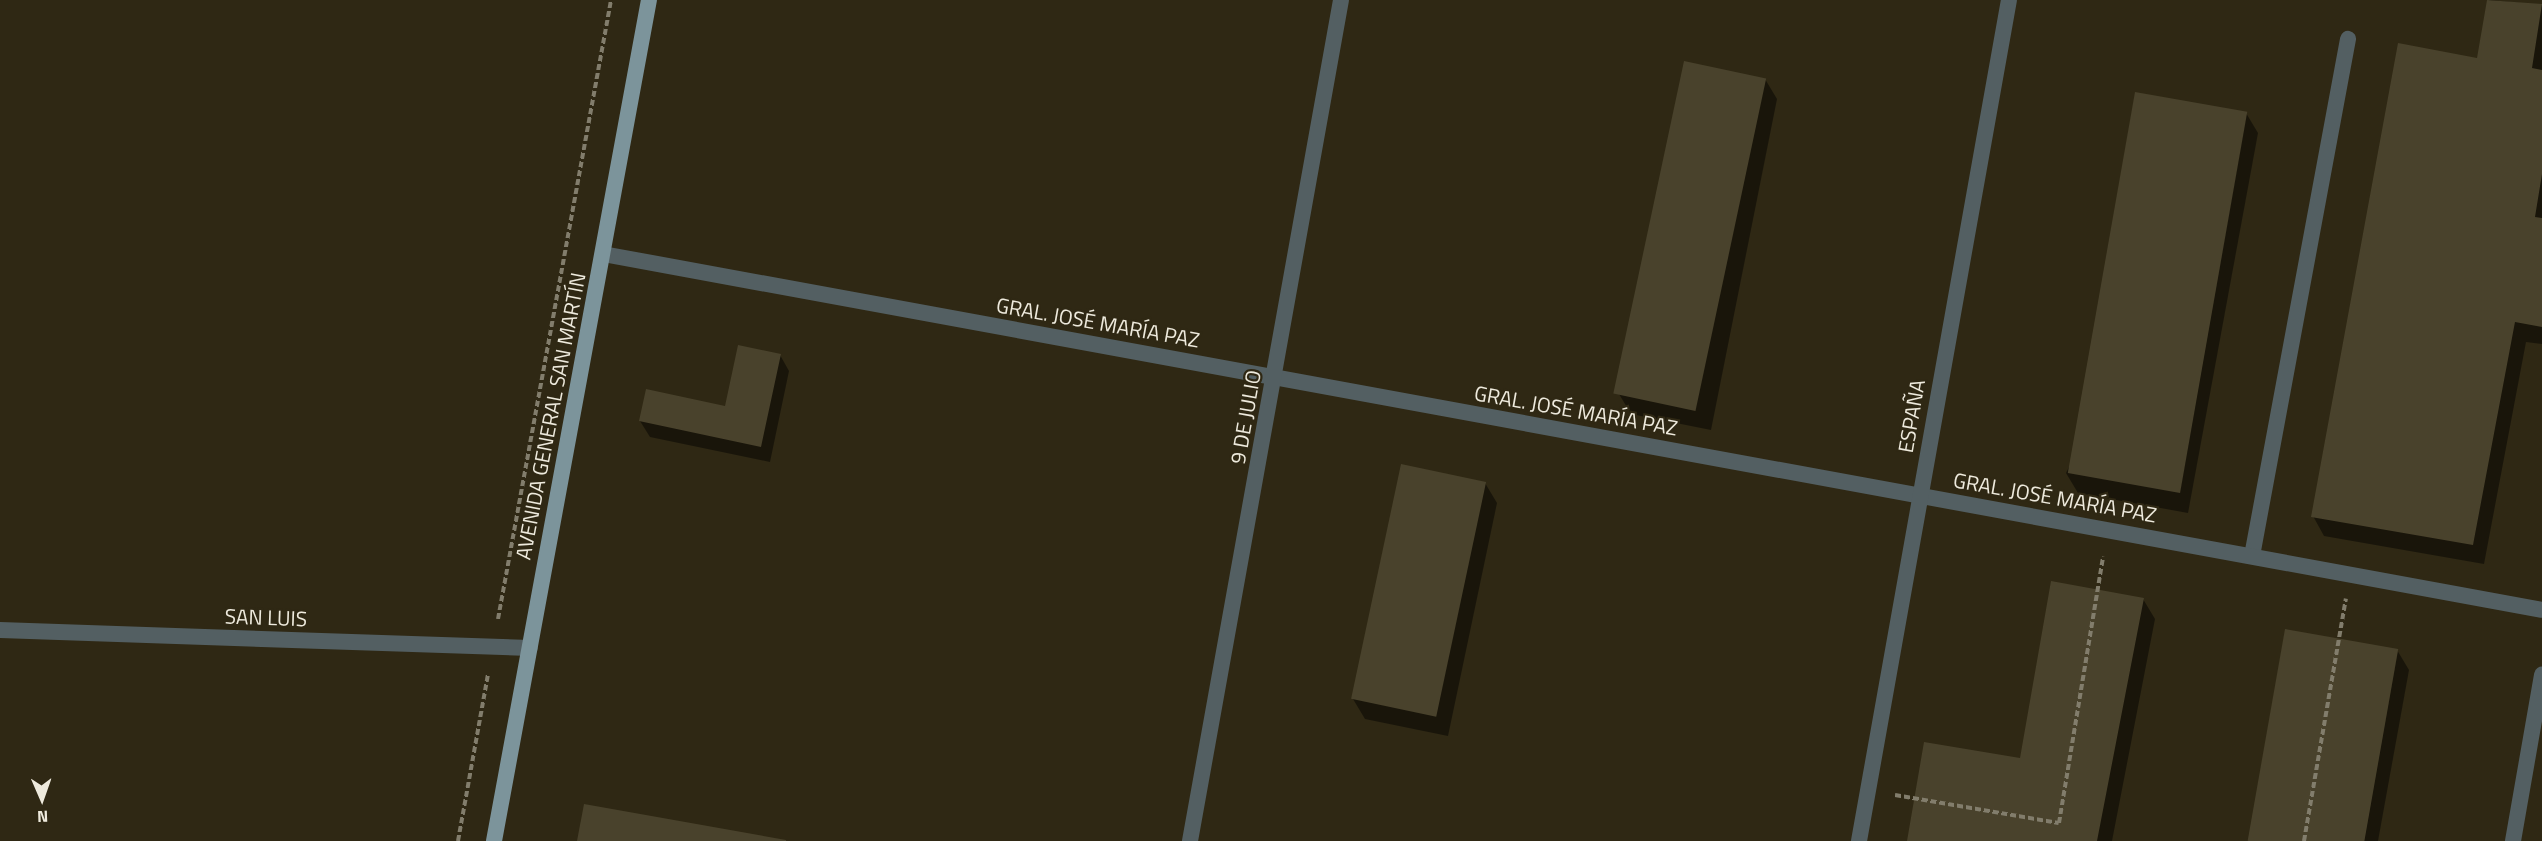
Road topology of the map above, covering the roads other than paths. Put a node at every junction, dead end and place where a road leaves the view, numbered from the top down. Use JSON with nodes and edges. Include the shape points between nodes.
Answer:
{"nodes":[{"id":1,"x":649,"y":0,"type":"edge"},
{"id":2,"x":1341,"y":0,"type":"edge"},
{"id":3,"x":2009,"y":0,"type":"edge"},
{"id":4,"x":2348,"y":39,"type":"dead end"},
{"id":5,"x":603,"y":254,"type":"junction"},
{"id":6,"x":1275,"y":378,"type":"junction"},
{"id":7,"x":1920,"y":496,"type":"junction"},
{"id":8,"x":2252,"y":556,"type":"junction"},
{"id":9,"x":2542,"y":610,"type":"edge"},
{"id":10,"x":0,"y":630,"type":"edge"},
{"id":11,"x":530,"y":648,"type":"junction"},
{"id":12,"x":2542,"y":674,"type":"edge"},
{"id":13,"x":494,"y":841,"type":"edge"},
{"id":14,"x":1190,"y":841,"type":"edge"},
{"id":15,"x":1859,"y":841,"type":"edge"},
{"id":16,"x":2513,"y":841,"type":"edge"}],
"edges":[{"from":1,"to":5,"type":"main road","name":"AVENIDA GENERAL SAN MARTÍN"},
{"from":2,"to":6,"type":"street","name":"9 DE JULIO"},
{"from":3,"to":7,"type":"street","name":"ESPAÑA"},
{"from":4,"to":8,"type":"street"},
{"from":5,"to":6,"type":"street","name":"GRAL. JOSÉ MARÍA PAZ"},
{"from":5,"to":11,"type":"main road","name":"AVENIDA GENERAL SAN MARTÍN"},
{"from":6,"to":7,"type":"street","name":"GRAL. JOSÉ MARÍA PAZ"},
{"from":6,"to":14,"type":"street","name":"9 DE JULIO"},
{"from":7,"to":8,"type":"street","name":"GRAL. JOSÉ MARÍA PAZ"},
{"from":7,"to":15,"type":"street","name":"ESPAÑA"},
{"from":8,"to":9,"type":"street","name":"GRAL. JOSÉ MARÍA PAZ"},
{"from":10,"to":11,"type":"street","name":"SAN LUIS"},
{"from":11,"to":13,"type":"main road","name":"AVENIDA GENERAL SAN MARTÍN"},
{"from":12,"to":16,"type":"street"}]}
